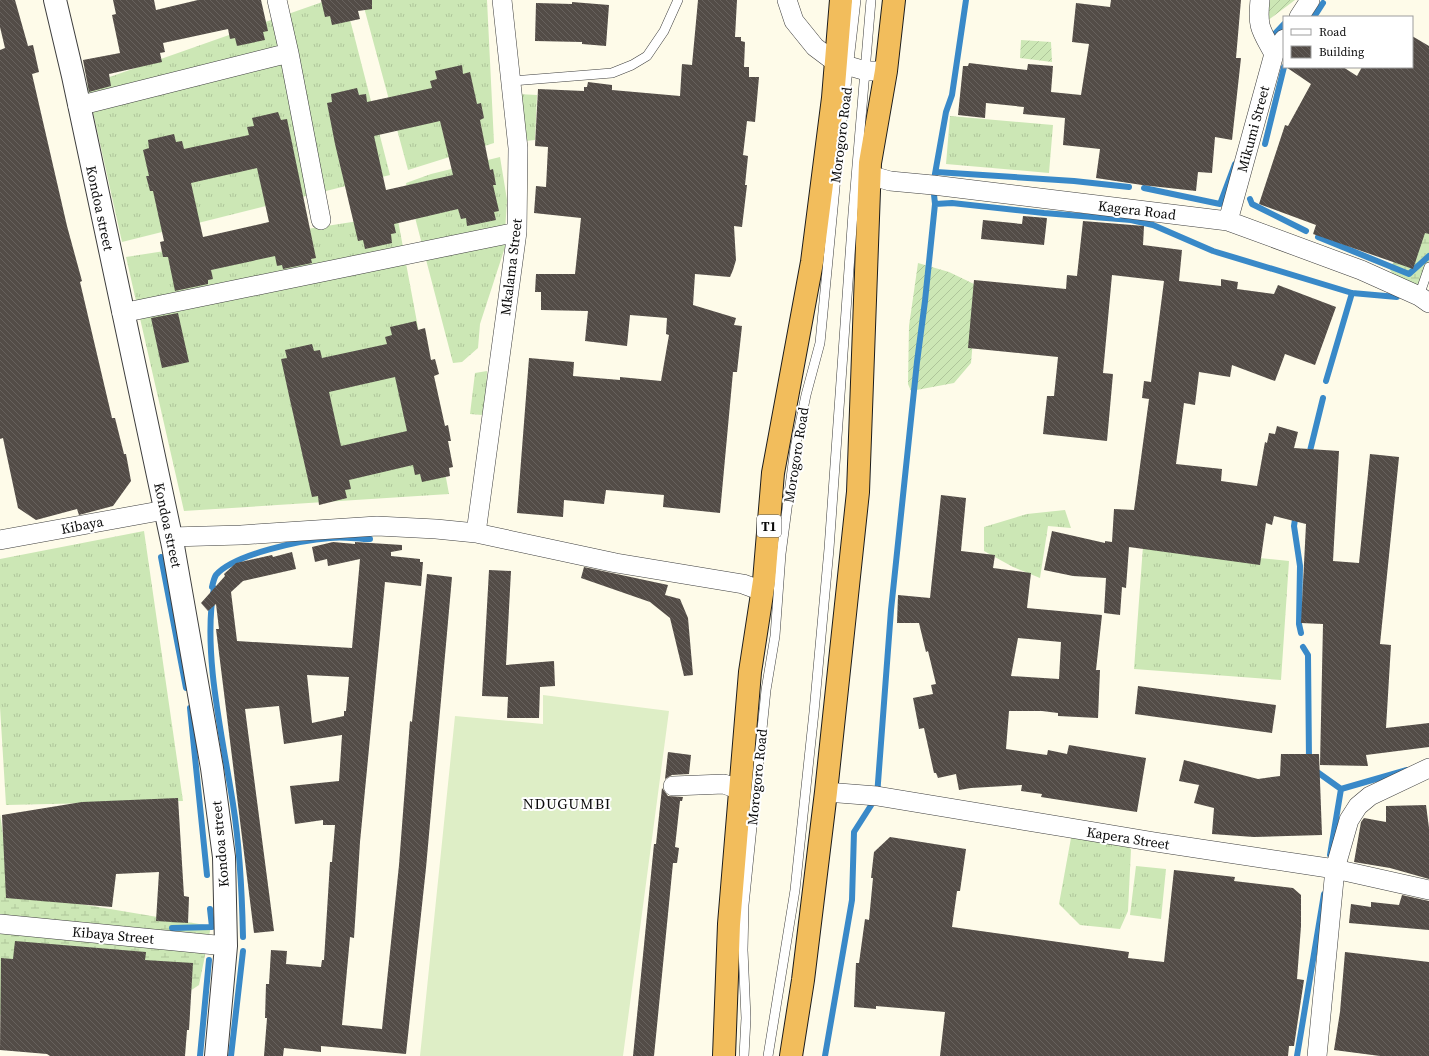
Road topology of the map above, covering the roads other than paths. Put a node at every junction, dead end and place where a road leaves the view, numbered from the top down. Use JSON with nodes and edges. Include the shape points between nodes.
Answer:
{"nodes":[{"id":1,"x":55,"y":0,"type":"edge"},
{"id":2,"x":277,"y":0,"type":"edge"},
{"id":3,"x":502,"y":0,"type":"edge"},
{"id":4,"x":678,"y":0,"type":"edge"},
{"id":5,"x":788,"y":0,"type":"edge"},
{"id":6,"x":841,"y":0,"type":"edge"},
{"id":7,"x":856,"y":0,"type":"edge"},
{"id":8,"x":871,"y":0,"type":"edge"},
{"id":9,"x":894,"y":0,"type":"edge"},
{"id":10,"x":1260,"y":0,"type":"edge"},
{"id":11,"x":1310,"y":0,"type":"edge"},
{"id":12,"x":1300,"y":16,"type":"edge"},
{"id":13,"x":1279,"y":46,"type":"edge"},
{"id":14,"x":289,"y":54,"type":"junction"},
{"id":15,"x":859,"y":67,"type":"junction"},
{"id":16,"x":512,"y":81,"type":"junction"},
{"id":17,"x":78,"y":106,"type":"junction"},
{"id":18,"x":869,"y":175,"type":"junction"},
{"id":19,"x":321,"y":220,"type":"dead end"},
{"id":20,"x":1228,"y":221,"type":"junction"},
{"id":21,"x":517,"y":232,"type":"junction"},
{"id":22,"x":1429,"y":267,"type":"edge"},
{"id":23,"x":1424,"y":300,"type":"edge"},
{"id":24,"x":122,"y":313,"type":"junction"},
{"id":25,"x":165,"y":510,"type":"junction"},
{"id":26,"x":476,"y":533,"type":"junction"},
{"id":27,"x":171,"y":537,"type":"junction"},
{"id":28,"x":0,"y":540,"type":"edge"},
{"id":29,"x":762,"y":591,"type":"junction"},
{"id":30,"x":1429,"y":768,"type":"edge"},
{"id":31,"x":673,"y":786,"type":"dead end"},
{"id":32,"x":740,"y":790,"type":"junction"},
{"id":33,"x":826,"y":792,"type":"junction"},
{"id":34,"x":1335,"y":869,"type":"junction"},
{"id":35,"x":1429,"y":890,"type":"edge"},
{"id":36,"x":0,"y":924,"type":"edge"},
{"id":37,"x":226,"y":946,"type":"junction"},
{"id":38,"x":216,"y":1056,"type":"edge"},
{"id":39,"x":724,"y":1056,"type":"edge"},
{"id":40,"x":744,"y":1056,"type":"edge"},
{"id":41,"x":768,"y":1056,"type":"edge"},
{"id":42,"x":791,"y":1056,"type":"edge"},
{"id":43,"x":1317,"y":1056,"type":"edge"}],
"edges":[{"from":1,"to":17,"type":"street","name":"Kondoa street"},
{"from":2,"to":14,"type":"street"},
{"from":3,"to":16,"type":"street","name":"Mkalama Street"},
{"from":4,"to":16,"type":"lane","via":[[664,31],[646,56],[632,66],[612,73]]},
{"from":5,"to":15,"type":"street","via":[[794,21],[815,47]]},
{"from":6,"to":15,"type":"highway","name":"Morogoro Road","number":"T1"},
{"from":7,"to":15,"type":"lane","name":"Morogoro Road"},
{"from":8,"to":15,"type":"lane","name":"Morogoro Road","via":[[867,40]]},
{"from":9,"to":15,"type":"highway","name":"Morogoro Road","number":"T1"},
{"from":10,"to":13,"type":"street","via":[[1259,22],[1262,35]]},
{"from":11,"to":12,"type":"street"},
{"from":13,"to":20,"type":"street","name":"Mikumi Street"},
{"from":14,"to":17,"type":"street"},
{"from":14,"to":19,"type":"street"},
{"from":15,"to":18,"type":"highway","name":"Morogoro Road","number":"T1"},
{"from":15,"to":29,"type":"highway","name":"Morogoro Road","number":"T1","via":[[832,98],[812,262],[773,473]]},
{"from":15,"to":40,"type":"lane","name":"Morogoro Road","via":[[838,156],[820,343],[795,448],[781,554],[744,905]]},
{"from":15,"to":41,"type":"lane","name":"Morogoro Road","via":[[853,213],[814,712],[795,890]]},
{"from":16,"to":21,"type":"street","name":"Mkalama Street","via":[[518,148]]},
{"from":17,"to":24,"type":"street","name":"Kondoa street"},
{"from":18,"to":20,"type":"street","name":"Kagera Road","via":[[890,181],[933,184]]},
{"from":18,"to":33,"type":"highway","name":"Morogoro Road","number":"T1","via":[[858,492]]},
{"from":20,"to":23,"type":"street","name":"Kagera Road","via":[[1361,270]]},
{"from":21,"to":24,"type":"street"},
{"from":21,"to":26,"type":"street","name":"Mkalama Street"},
{"from":22,"to":23,"type":"lane"},
{"from":24,"to":25,"type":"street","name":"Kondoa street"},
{"from":25,"to":27,"type":"street","name":"Kondoa street"},
{"from":25,"to":28,"type":"street","name":"Kibaya"},
{"from":26,"to":27,"type":"street","via":[[377,526]]},
{"from":26,"to":29,"type":"street","via":[[616,563],[743,584]]},
{"from":27,"to":37,"type":"street","name":"Kondoa street","via":[[184,601],[220,827],[224,857]]},
{"from":29,"to":32,"type":"highway","name":"Morogoro Road","number":"T1","via":[[750,672]]},
{"from":30,"to":34,"type":"street","via":[[1370,796],[1358,806],[1349,820]]},
{"from":31,"to":32,"type":"street","via":[[724,784]]},
{"from":32,"to":39,"type":"highway","name":"Morogoro Road","number":"T1","via":[[729,924]]},
{"from":33,"to":34,"type":"street","name":"Kapera Street","via":[[877,796]]},
{"from":33,"to":42,"type":"highway","name":"Morogoro Road","number":"T1"},
{"from":34,"to":35,"type":"street","name":"Kapera Street"},
{"from":34,"to":43,"type":"street"},
{"from":36,"to":37,"type":"street","name":"Kibaya Street"},
{"from":37,"to":38,"type":"street","name":"Kondoa street"}]}
